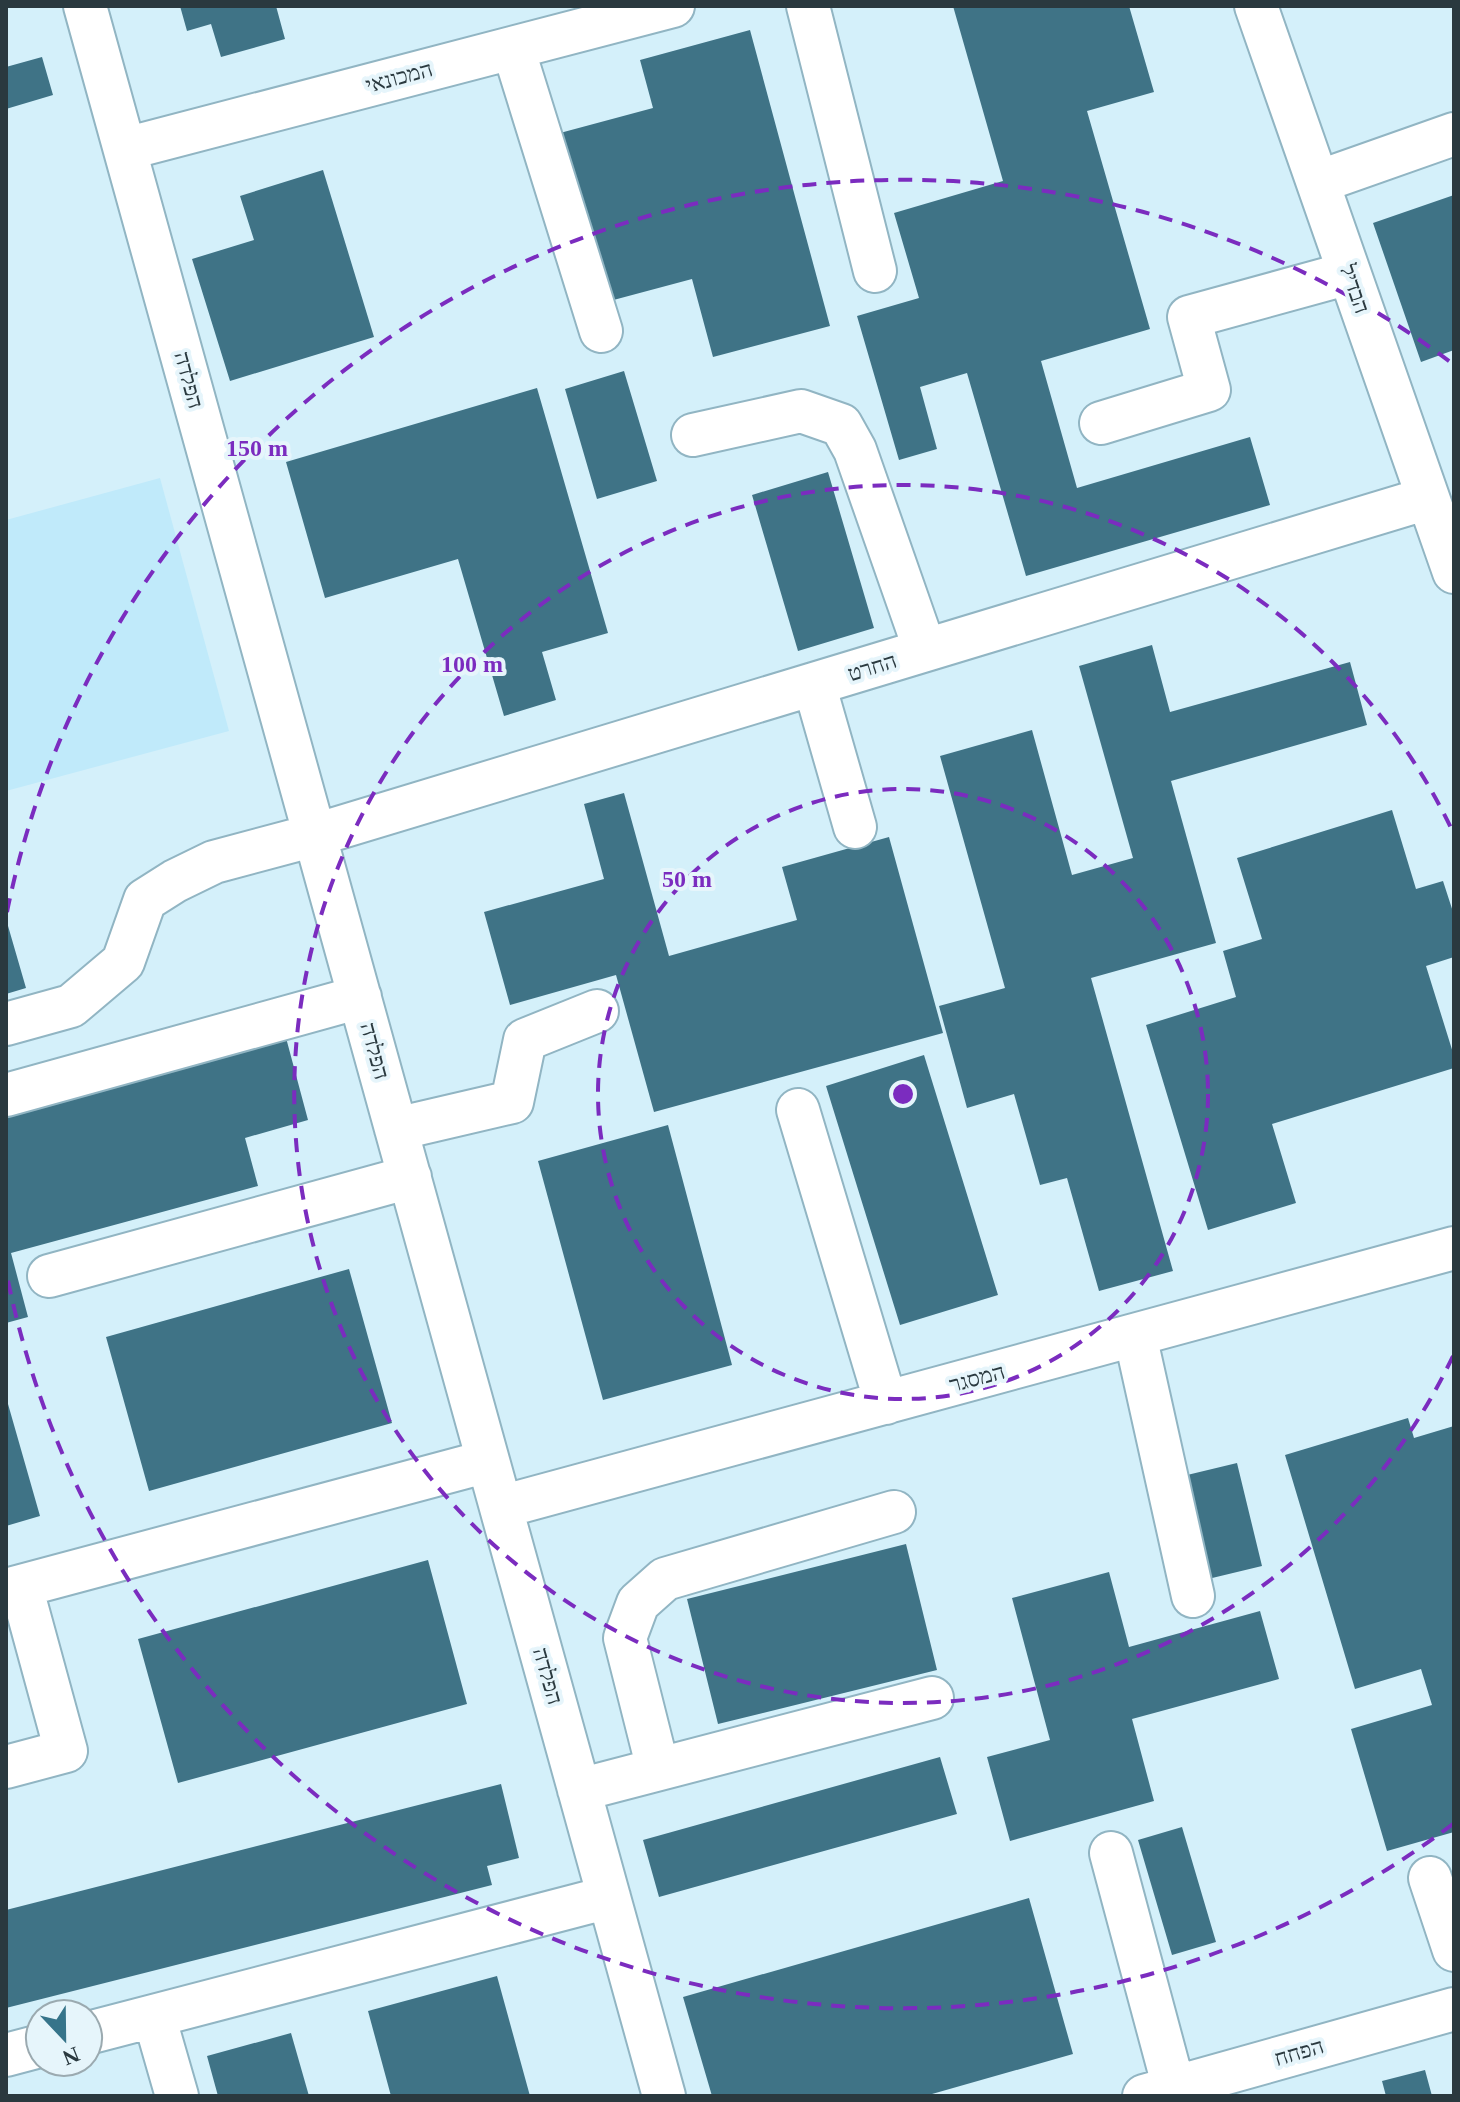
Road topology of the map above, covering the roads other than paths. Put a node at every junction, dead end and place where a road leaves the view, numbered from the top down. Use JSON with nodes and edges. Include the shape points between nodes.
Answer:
{"nodes":[{"id":1,"x":85,"y":6,"type":"edge"},
{"id":2,"x":673,"y":6,"type":"edge"},
{"id":3,"x":808,"y":6,"type":"edge"},
{"id":4,"x":1256,"y":6,"type":"edge"},
{"id":5,"x":513,"y":48,"type":"junction"},
{"id":6,"x":1454,"y":134,"type":"edge"},
{"id":7,"x":125,"y":149,"type":"junction"},
{"id":8,"x":1318,"y":182,"type":"junction"},
{"id":9,"x":875,"y":271,"type":"dead end"},
{"id":10,"x":1349,"y":273,"type":"junction"},
{"id":11,"x":601,"y":331,"type":"dead end"},
{"id":12,"x":1101,"y":423,"type":"dead end"},
{"id":13,"x":693,"y":435,"type":"dead end"},
{"id":14,"x":1428,"y":498,"type":"junction"},
{"id":15,"x":1454,"y":572,"type":"edge"},
{"id":16,"x":925,"y":650,"type":"junction"},
{"id":17,"x":814,"y":684,"type":"junction"},
{"id":18,"x":855,"y":827,"type":"dead end"},
{"id":19,"x":315,"y":835,"type":"junction"},
{"id":20,"x":360,"y":997,"type":"junction"},
{"id":21,"x":597,"y":1011,"type":"dead end"},
{"id":22,"x":6,"y":1024,"type":"edge"},
{"id":23,"x":6,"y":1095,"type":"edge"},
{"id":24,"x":798,"y":1110,"type":"dead end"},
{"id":25,"x":396,"y":1129,"type":"junction"},
{"id":26,"x":410,"y":1177,"type":"junction"},
{"id":27,"x":1454,"y":1248,"type":"edge"},
{"id":28,"x":49,"y":1276,"type":"dead end"},
{"id":29,"x":1135,"y":1335,"type":"junction"},
{"id":30,"x":886,"y":1403,"type":"junction"},
{"id":31,"x":488,"y":1461,"type":"junction"},
{"id":32,"x":501,"y":1507,"type":"junction"},
{"id":33,"x":894,"y":1512,"type":"dead end"},
{"id":34,"x":13,"y":1588,"type":"edge"},
{"id":35,"x":1193,"y":1596,"type":"dead end"},
{"id":36,"x":932,"y":1698,"type":"dead end"},
{"id":37,"x":6,"y":1767,"type":"edge"},
{"id":38,"x":658,"y":1769,"type":"junction"},
{"id":39,"x":579,"y":1790,"type":"junction"},
{"id":40,"x":1111,"y":1853,"type":"dead end"},
{"id":41,"x":1430,"y":1878,"type":"dead end"},
{"id":42,"x":609,"y":1897,"type":"junction"},
{"id":43,"x":1454,"y":1950,"type":"edge"},
{"id":44,"x":1454,"y":2009,"type":"edge"},
{"id":45,"x":154,"y":2016,"type":"junction"},
{"id":46,"x":104,"y":2029,"type":"edge"},
{"id":47,"x":1159,"y":2092,"type":"edge"},
{"id":48,"x":177,"y":2096,"type":"edge"},
{"id":49,"x":664,"y":2096,"type":"edge"}],
"edges":[{"from":1,"to":7,"type":"street","name":"הפלדה"},
{"from":2,"to":5,"type":"street","name":"המכונאי"},
{"from":3,"to":9,"type":"street"},
{"from":4,"to":8,"type":"street","name":"הבדיל"},
{"from":5,"to":7,"type":"street","name":"המכונאי"},
{"from":5,"to":11,"type":"street"},
{"from":6,"to":8,"type":"street"},
{"from":7,"to":19,"type":"street","name":"הפלדה"},
{"from":8,"to":10,"type":"street","name":"הבדיל"},
{"from":10,"to":12,"type":"street","via":[[1189,317],[1209,390]]},
{"from":10,"to":14,"type":"street","name":"הבדיל"},
{"from":13,"to":16,"type":"street","via":[[801,411],[841,425],[855,450]]},
{"from":14,"to":15,"type":"street","name":"הבדיל"},
{"from":14,"to":16,"type":"street","name":"החרט"},
{"from":16,"to":17,"type":"street","name":"החרט"},
{"from":17,"to":18,"type":"street"},
{"from":17,"to":19,"type":"street","name":"החרט"},
{"from":19,"to":20,"type":"street","name":"הפלדה"},
{"from":19,"to":22,"type":"street","name":"החרט","via":[[214,862],[175,881],[145,900],[123,962],[82,997],[71,1006]]},
{"from":20,"to":23,"type":"street"},
{"from":20,"to":25,"type":"street","name":"הפלדה"},
{"from":21,"to":25,"type":"street","via":[[525,1040],[512,1102]]},
{"from":24,"to":30,"type":"street"},
{"from":25,"to":26,"type":"street","name":"הפלדה"},
{"from":26,"to":28,"type":"street"},
{"from":26,"to":31,"type":"street","name":"הפלדה"},
{"from":27,"to":29,"type":"street","name":"המסגר"},
{"from":29,"to":30,"type":"street","name":"המסגר"},
{"from":29,"to":35,"type":"street"},
{"from":30,"to":32,"type":"street","name":"המסגר"},
{"from":31,"to":32,"type":"street","name":"הפלדה"},
{"from":31,"to":34,"type":"street"},
{"from":32,"to":39,"type":"street","name":"הפלדה"},
{"from":33,"to":38,"type":"street","via":[[665,1579],[638,1603],[625,1638]]},
{"from":34,"to":37,"type":"street","via":[[66,1751]]},
{"from":36,"to":38,"type":"street"},
{"from":38,"to":39,"type":"street"},
{"from":39,"to":42,"type":"street","name":"הפלדה"},
{"from":40,"to":47,"type":"street"},
{"from":41,"to":43,"type":"street"},
{"from":42,"to":45,"type":"street"},
{"from":42,"to":49,"type":"street","name":"הפלדה"},
{"from":44,"to":47,"type":"street","name":"הפחח"},
{"from":45,"to":46,"type":"street"},
{"from":45,"to":48,"type":"street"}]}
